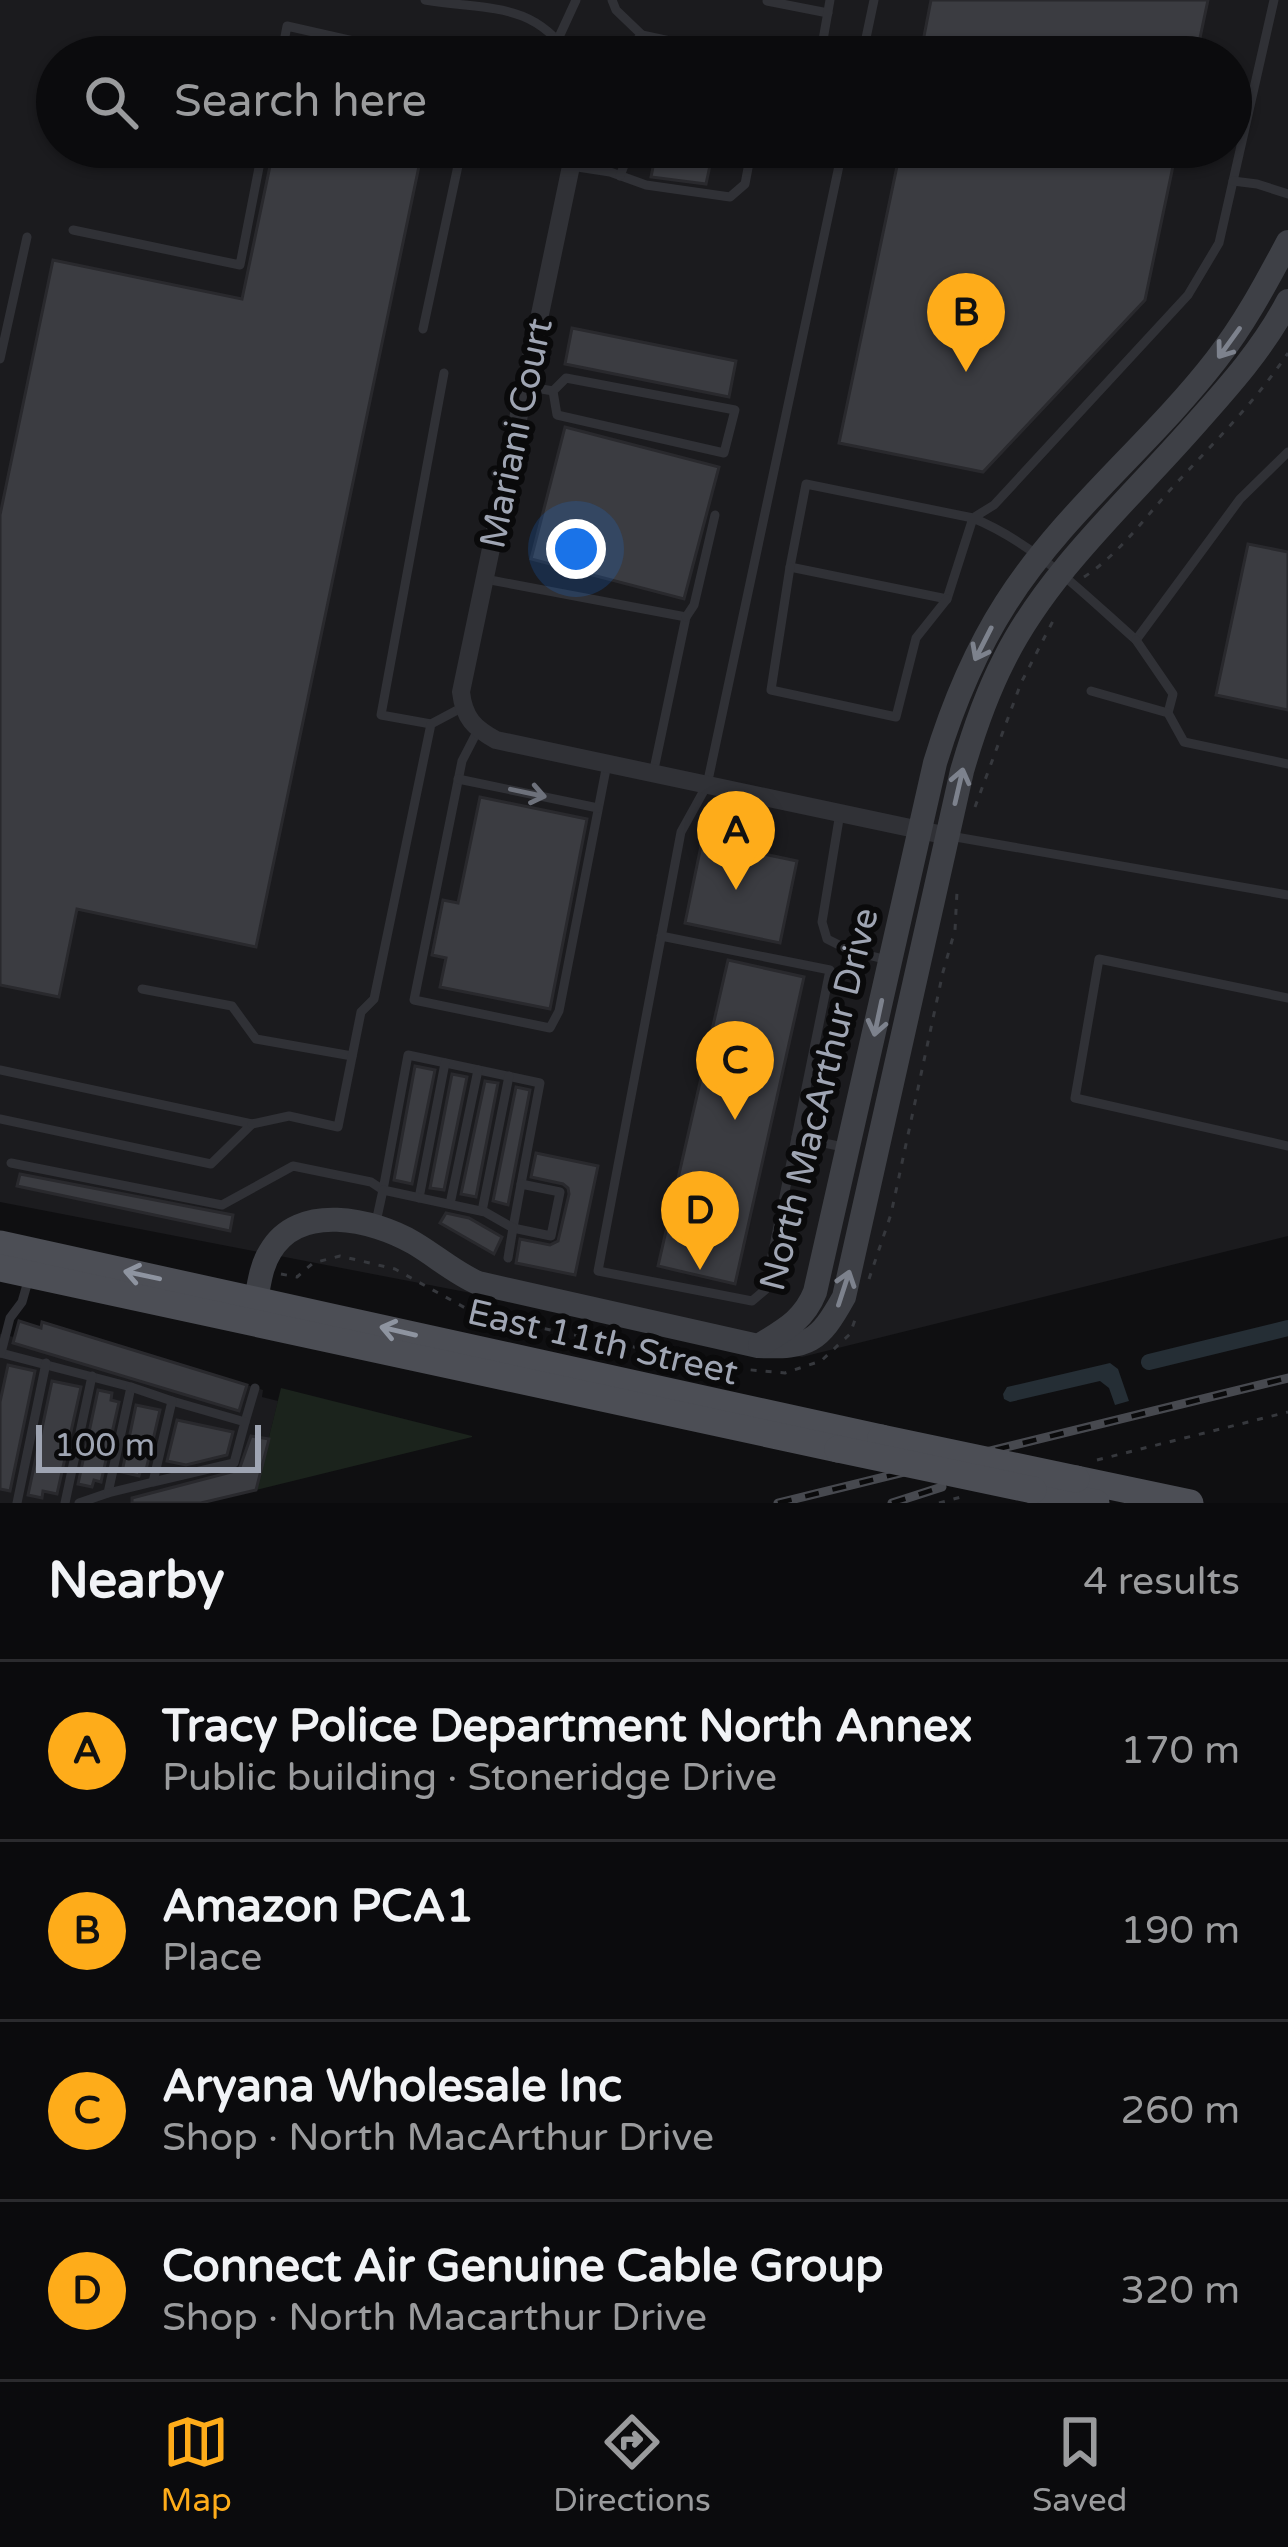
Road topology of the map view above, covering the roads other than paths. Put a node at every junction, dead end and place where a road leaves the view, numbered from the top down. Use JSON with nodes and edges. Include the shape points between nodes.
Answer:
{"nodes":[{"id":1,"x":425,"y":0,"type":"edge"},
{"id":2,"x":576,"y":0,"type":"edge"},
{"id":3,"x":612,"y":0,"type":"edge"},
{"id":4,"x":830,"y":0,"type":"edge"},
{"id":5,"x":874,"y":0,"type":"edge"},
{"id":6,"x":1272,"y":0,"type":"edge"},
{"id":7,"x":767,"y":2,"type":"edge"},
{"id":8,"x":828,"y":14,"type":"junction"},
{"id":9,"x":642,"y":35,"type":"joint"},
{"id":10,"x":285,"y":36,"type":"edge"},
{"id":11,"x":331,"y":36,"type":"edge"},
{"id":12,"x":558,"y":36,"type":"edge"},
{"id":13,"x":559,"y":36,"type":"edge"},
{"id":14,"x":647,"y":36,"type":"edge"},
{"id":15,"x":824,"y":36,"type":"edge"},
{"id":16,"x":866,"y":36,"type":"edge"},
{"id":17,"x":1252,"y":93,"type":"edge"},
{"id":18,"x":259,"y":168,"type":"edge"},
{"id":19,"x":458,"y":168,"type":"edge"},
{"id":20,"x":571,"y":168,"type":"edge"},
{"id":21,"x":600,"y":168,"type":"edge"},
{"id":22,"x":623,"y":168,"type":"edge"},
{"id":23,"x":748,"y":168,"type":"edge"},
{"id":24,"x":839,"y":168,"type":"edge"},
{"id":25,"x":1236,"y":168,"type":"edge"},
{"id":26,"x":620,"y":176,"type":"junction"},
{"id":27,"x":1233,"y":181,"type":"junction"},
{"id":28,"x":1288,"y":194,"type":"edge"},
{"id":29,"x":73,"y":230,"type":"dead end"},
{"id":30,"x":27,"y":237,"type":"dead end"},
{"id":31,"x":1288,"y":242,"type":"edge"},
{"id":32,"x":1288,"y":301,"type":"edge"},
{"id":33,"x":423,"y":329,"type":"dead end"},
{"id":34,"x":0,"y":359,"type":"edge"},
{"id":35,"x":444,"y":373,"type":"dead end"},
{"id":36,"x":525,"y":386,"type":"junction"},
{"id":37,"x":553,"y":391,"type":"junction"},
{"id":38,"x":1288,"y":452,"type":"edge"},
{"id":39,"x":715,"y":515,"type":"dead end"},
{"id":40,"x":973,"y":518,"type":"junction"},
{"id":41,"x":1040,"y":558,"type":"junction"},
{"id":42,"x":790,"y":567,"type":"junction"},
{"id":43,"x":485,"y":579,"type":"junction"},
{"id":44,"x":1068,"y":581,"type":"junction"},
{"id":45,"x":946,"y":599,"type":"junction"},
{"id":46,"x":686,"y":617,"type":"junction"},
{"id":47,"x":1136,"y":640,"type":"junction"},
{"id":48,"x":1091,"y":691,"type":"dead end"},
{"id":49,"x":1168,"y":713,"type":"junction"},
{"id":50,"x":470,"y":719,"type":"junction"},
{"id":51,"x":431,"y":724,"type":"junction"},
{"id":52,"x":607,"y":764,"type":"junction"},
{"id":53,"x":1288,"y":764,"type":"edge"},
{"id":54,"x":653,"y":773,"type":"junction"},
{"id":55,"x":458,"y":779,"type":"junction"},
{"id":56,"x":707,"y":785,"type":"junction"},
{"id":57,"x":598,"y":808,"type":"junction"},
{"id":58,"x":840,"y":813,"type":"junction"},
{"id":59,"x":919,"y":830,"type":"junction"},
{"id":60,"x":948,"y":836,"type":"junction"},
{"id":61,"x":1288,"y":895,"type":"edge"},
{"id":62,"x":661,"y":936,"type":"junction"},
{"id":63,"x":890,"y":960,"type":"junction"},
{"id":64,"x":142,"y":989,"type":"dead end"},
{"id":65,"x":1288,"y":998,"type":"edge"},
{"id":66,"x":352,"y":1056,"type":"junction"},
{"id":67,"x":445,"y":1063,"type":"junction"},
{"id":68,"x":0,"y":1070,"type":"edge"},
{"id":69,"x":478,"y":1070,"type":"junction"},
{"id":70,"x":509,"y":1076,"type":"junction"},
{"id":71,"x":0,"y":1119,"type":"edge"},
{"id":72,"x":252,"y":1124,"type":"junction"},
{"id":73,"x":796,"y":1137,"type":"junction"},
{"id":74,"x":1288,"y":1146,"type":"edge"},
{"id":75,"x":848,"y":1148,"type":"junction"},
{"id":76,"x":11,"y":1163,"type":"dead end"},
{"id":77,"x":521,"y":1184,"type":"junction"},
{"id":78,"x":383,"y":1190,"type":"junction"},
{"id":79,"x":419,"y":1198,"type":"junction"},
{"id":80,"x":450,"y":1204,"type":"junction"},
{"id":81,"x":482,"y":1211,"type":"junction"},
{"id":82,"x":375,"y":1227,"type":"junction"},
{"id":83,"x":513,"y":1228,"type":"junction"},
{"id":84,"x":0,"y":1244,"type":"edge"},
{"id":85,"x":508,"y":1258,"type":"dead end"},
{"id":86,"x":0,"y":1268,"type":"edge"},
{"id":87,"x":29,"y":1275,"type":"junction"},
{"id":88,"x":254,"y":1312,"type":"junction"},
{"id":89,"x":758,"y":1346,"type":"junction"},
{"id":90,"x":0,"y":1354,"type":"edge"},
{"id":91,"x":46,"y":1363,"type":"junction"},
{"id":92,"x":92,"y":1376,"type":"junction"},
{"id":93,"x":130,"y":1387,"type":"junction"},
{"id":94,"x":254,"y":1388,"type":"dead end"},
{"id":95,"x":172,"y":1401,"type":"junction"},
{"id":96,"x":245,"y":1422,"type":"junction"},
{"id":97,"x":153,"y":1483,"type":"junction"},
{"id":98,"x":108,"y":1493,"type":"junction"},
{"id":99,"x":17,"y":1503,"type":"edge"},
{"id":100,"x":64,"y":1503,"type":"edge"},
{"id":101,"x":79,"y":1503,"type":"edge"},
{"id":102,"x":1096,"y":1503,"type":"edge"},
{"id":103,"x":1190,"y":1503,"type":"edge"}],
"edges":[{"from":1,"to":12,"type":"lane","via":[[529,12]]},
{"from":2,"to":13,"type":"lane"},
{"from":3,"to":9,"type":"lane"},
{"from":4,"to":8,"type":"lane"},
{"from":5,"to":16,"type":"lane"},
{"from":6,"to":17,"type":"lane"},
{"from":7,"to":8,"type":"lane"},
{"from":8,"to":15,"type":"lane"},
{"from":9,"to":14,"type":"lane"},
{"from":10,"to":11,"type":"lane","via":[[287,26]]},
{"from":18,"to":29,"type":"lane","via":[[240,265]]},
{"from":19,"to":33,"type":"lane"},
{"from":20,"to":36,"type":"street","name":"Mariani Court"},
{"from":21,"to":26,"type":"lane"},
{"from":22,"to":26,"type":"lane"},
{"from":23,"to":26,"type":"lane","via":[[730,197]]},
{"from":24,"to":56,"type":"lane"},
{"from":25,"to":27,"type":"lane"},
{"from":27,"to":28,"type":"lane"},
{"from":27,"to":40,"type":"lane","via":[[1220,243],[1189,295],[994,505]]},
{"from":30,"to":34,"type":"lane"},
{"from":31,"to":41,"type":"main road","name":"North MacArthur Drive","one_way":true,"via":[[1214,363]]},
{"from":32,"to":44,"type":"main road","name":"North MacArthur Drive","via":[[1244,370]]},
{"from":35,"to":51,"type":"lane","via":[[380,715]]},
{"from":36,"to":37,"type":"lane"},
{"from":36,"to":43,"type":"street","name":"Mariani Court"},
{"from":37,"to":37,"type":"lane","via":[[566,378],[736,410],[724,453],[557,415]]},
{"from":38,"to":47,"type":"lane","via":[[1240,499]]},
{"from":39,"to":46,"type":"lane"},
{"from":40,"to":41,"type":"lane"},
{"from":40,"to":42,"type":"lane","via":[[806,484]]},
{"from":40,"to":45,"type":"lane"},
{"from":41,"to":44,"type":"lane"},
{"from":41,"to":59,"type":"main road","name":"North MacArthur Drive","one_way":true,"via":[[1008,600],[948,720]]},
{"from":42,"to":45,"type":"lane"},
{"from":42,"to":45,"type":"lane","via":[[771,690],[896,717],[916,638]]},
{"from":43,"to":46,"type":"lane"},
{"from":43,"to":50,"type":"street","name":"Mariani Court","via":[[461,692]]},
{"from":44,"to":47,"type":"lane"},
{"from":60,"to":44,"type":"main road","name":"North MacArthur Drive","one_way":true,"via":[[968,749],[1004,659],[1030,616]]},
{"from":46,"to":54,"type":"lane"},
{"from":47,"to":49,"type":"lane","via":[[1173,694]]},
{"from":48,"to":49,"type":"lane"},
{"from":49,"to":53,"type":"lane","via":[[1184,742]]},
{"from":50,"to":51,"type":"lane"},
{"from":50,"to":52,"type":"street","via":[[496,740]]},
{"from":50,"to":55,"type":"lane"},
{"from":51,"to":66,"type":"lane","via":[[374,999],[361,1012]]},
{"from":52,"to":54,"type":"street"},
{"from":52,"to":57,"type":"lane"},
{"from":54,"to":56,"type":"street"},
{"from":55,"to":57,"type":"lane","one_way":true},
{"from":55,"to":57,"type":"lane","via":[[414,1000],[550,1028]]},
{"from":56,"to":58,"type":"street"},
{"from":56,"to":62,"type":"lane","via":[[681,832]]},
{"from":58,"to":59,"type":"street"},
{"from":58,"to":63,"type":"lane","via":[[822,922],[827,939]]},
{"from":59,"to":60,"type":"street"},
{"from":59,"to":63,"type":"main road","name":"North MacArthur Drive"},
{"from":60,"to":61,"type":"lane"},
{"from":89,"to":60,"type":"main road","name":"North MacArthur Drive","one_way":true,"via":[[810,1340],[844,1297]]},
{"from":62,"to":73,"type":"lane","via":[[830,970]]},
{"from":62,"to":73,"type":"lane","via":[[598,1271],[752,1301],[765,1290]]},
{"from":63,"to":75,"type":"main road","name":"North MacArthur Drive","one_way":true},
{"from":64,"to":66,"type":"lane","via":[[232,1006],[256,1039]]},
{"from":65,"to":74,"type":"lane","via":[[1099,959],[1075,1099]]},
{"from":66,"to":72,"type":"lane","via":[[338,1126],[289,1116]]},
{"from":67,"to":69,"type":"lane"},
{"from":67,"to":78,"type":"lane","via":[[407,1055]]},
{"from":67,"to":79,"type":"lane"},
{"from":68,"to":72,"type":"lane"},
{"from":69,"to":70,"type":"lane"},
{"from":69,"to":80,"type":"lane"},
{"from":70,"to":77,"type":"lane","via":[[540,1083]]},
{"from":70,"to":81,"type":"lane"},
{"from":71,"to":72,"type":"lane","via":[[211,1164]]},
{"from":73,"to":75,"type":"lane"},
{"from":75,"to":89,"type":"main road","name":"North MacArthur Drive","via":[[808,1308]]},
{"from":76,"to":78,"type":"lane","via":[[222,1205],[293,1166]]},
{"from":77,"to":83,"type":"lane"},
{"from":77,"to":83,"type":"lane","via":[[560,1192],[551,1236]]},
{"from":78,"to":79,"type":"lane"},
{"from":78,"to":82,"type":"lane"},
{"from":79,"to":80,"type":"lane"},
{"from":80,"to":81,"type":"lane"},
{"from":81,"to":83,"type":"lane"},
{"from":82,"to":88,"type":"main road","via":[[296,1225],[267,1256]]},
{"from":82,"to":89,"type":"main road","via":[[478,1282]]},
{"from":83,"to":85,"type":"lane"},
{"from":88,"to":84,"type":"main road","name":"East 11th Street","one_way":true},
{"from":86,"to":87,"type":"main road","name":"East 11th Street"},
{"from":87,"to":88,"type":"main road","name":"East 11th Street"},
{"from":87,"to":90,"type":"lane"},
{"from":88,"to":102,"type":"main road","name":"East 11th Street","bridge":true},
{"from":103,"to":88,"type":"main road","name":"East 11th Street","one_way":true,"bridge":true},
{"from":90,"to":91,"type":"lane"},
{"from":91,"to":92,"type":"lane"},
{"from":91,"to":99,"type":"lane"},
{"from":92,"to":93,"type":"lane"},
{"from":92,"to":100,"type":"lane"},
{"from":93,"to":95,"type":"lane"},
{"from":93,"to":98,"type":"lane"},
{"from":94,"to":96,"type":"lane"},
{"from":95,"to":96,"type":"lane"},
{"from":95,"to":97,"type":"lane"},
{"from":96,"to":97,"type":"lane","via":[[234,1463]]},
{"from":97,"to":98,"type":"lane"},
{"from":98,"to":101,"type":"lane"}]}
